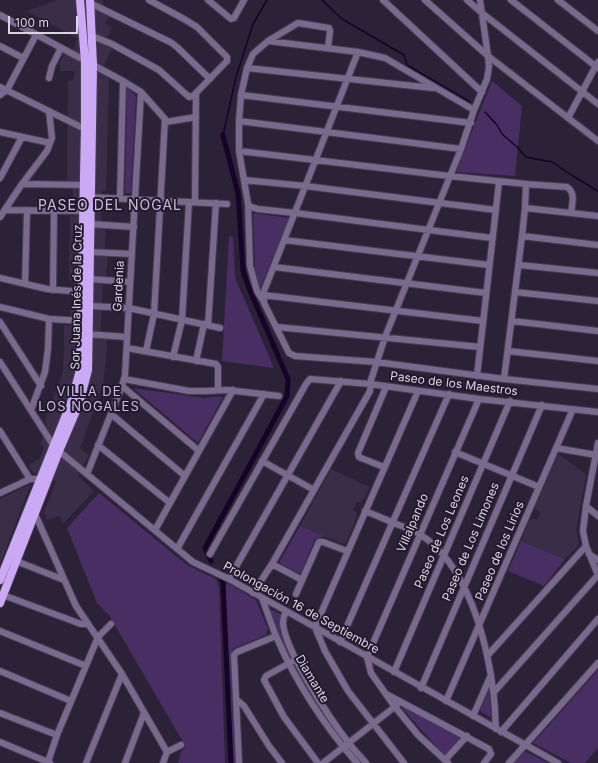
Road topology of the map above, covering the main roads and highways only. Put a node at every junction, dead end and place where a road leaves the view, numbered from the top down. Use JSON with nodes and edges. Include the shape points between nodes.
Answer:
{"nodes":[{"id":1,"x":80,"y":0,"type":"edge"},
{"id":2,"x":90,"y":1,"type":"edge"},
{"id":3,"x":88,"y":102,"type":"junction"},
{"id":4,"x":87,"y":185,"type":"junction"},
{"id":5,"x":87,"y":197,"type":"junction"},
{"id":6,"x":86,"y":321,"type":"junction"},
{"id":7,"x":85,"y":334,"type":"junction"},
{"id":8,"x":44,"y":479,"type":"junction"},
{"id":9,"x":0,"y":580,"type":"edge"},
{"id":10,"x":1,"y":599,"type":"edge"}],
"edges":[{"from":1,"to":3,"type":"main road","name":"Sor Juana Inés de la Cruz"},
{"from":2,"to":3,"type":"main road","name":"Sor Juana Inés de la Cruz","via":[[93,65]]},
{"from":3,"to":4,"type":"main road","name":"Sor Juana Inés de la Cruz"},
{"from":3,"to":4,"type":"main road","name":"Sor Juana Inés de la Cruz","via":[[85,129]]},
{"from":4,"to":5,"type":"main road","name":"Sor Juana Inés de la Cruz"},
{"from":5,"to":6,"type":"main road","name":"Sor Juana Inés de la Cruz","via":[[84,211],[82,292]]},
{"from":5,"to":6,"type":"main road","name":"Sor Juana Inés de la Cruz","via":[[90,224],[90,306]]},
{"from":6,"to":7,"type":"main road","name":"Sor Juana Inés de la Cruz"},
{"from":7,"to":8,"type":"main road","name":"Sor Juana Inés de la Cruz","via":[[77,383],[53,445]]},
{"from":7,"to":8,"type":"main road","name":"Sor Juana Inés de la Cruz","via":[[88,370],[85,387],[59,452]]},
{"from":8,"to":9,"type":"main road","name":"Sor Juana Inés de la Cruz"},
{"from":8,"to":10,"type":"main road","name":"Sor Juana Inés de la Cruz","via":[[35,514]]}]}
